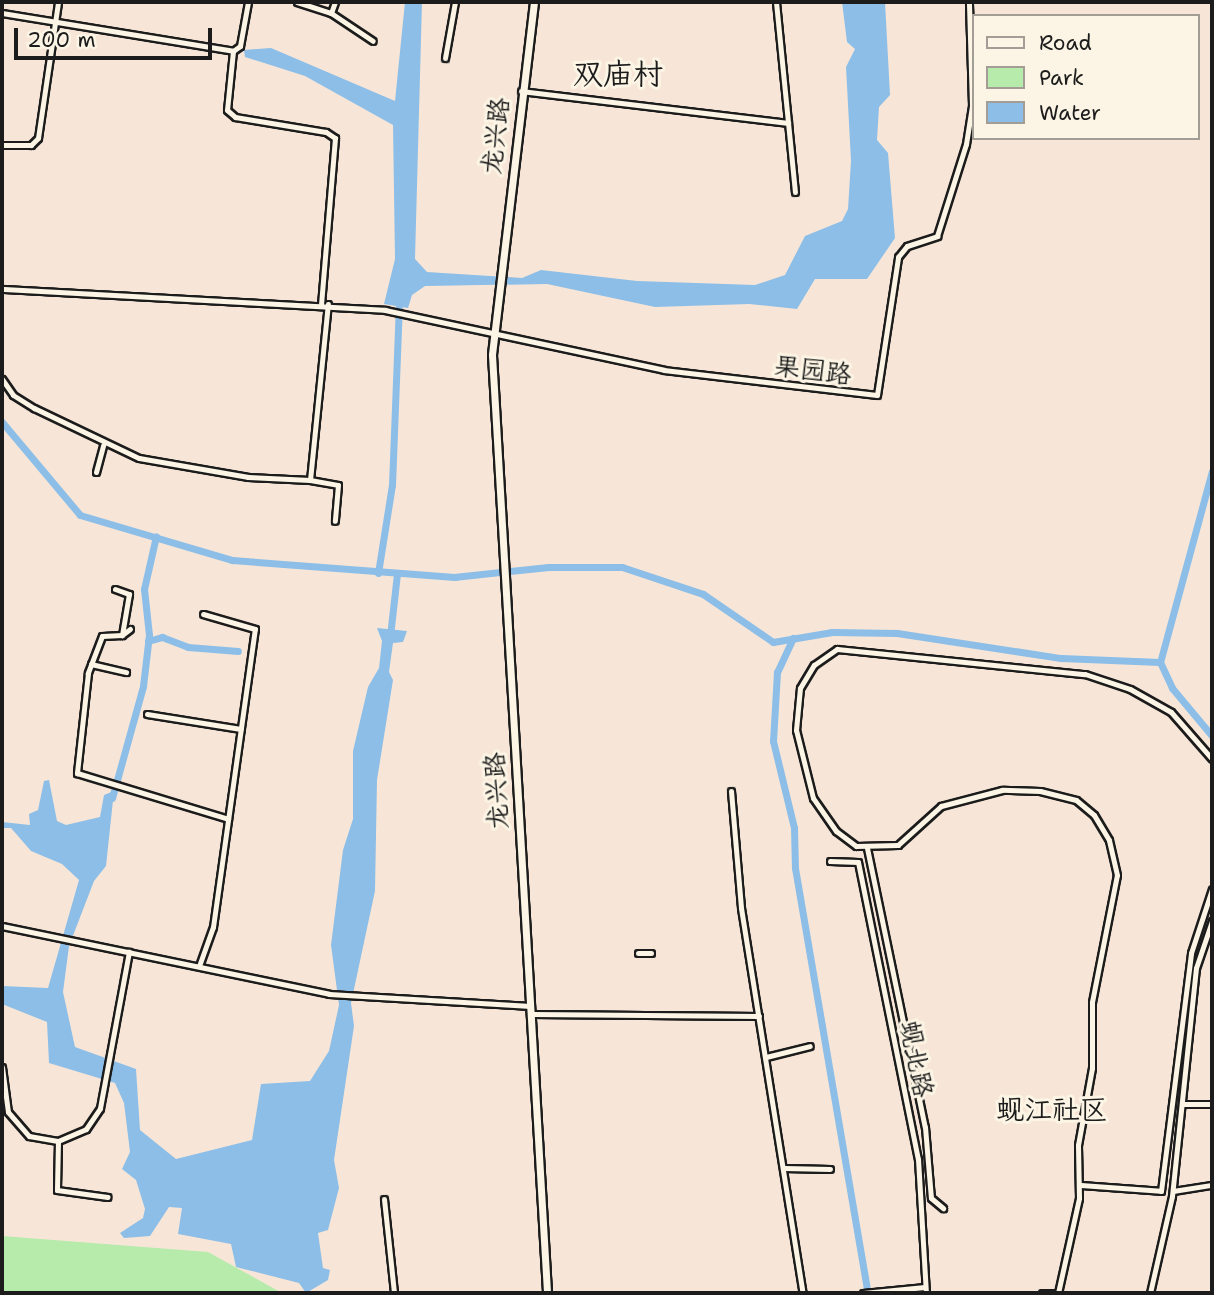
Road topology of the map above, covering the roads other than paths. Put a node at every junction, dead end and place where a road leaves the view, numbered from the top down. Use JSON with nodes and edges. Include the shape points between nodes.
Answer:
{"nodes":[{"id":1,"x":58,"y":2,"type":"edge"},
{"id":2,"x":248,"y":2,"type":"edge"},
{"id":3,"x":297,"y":2,"type":"edge"},
{"id":4,"x":335,"y":2,"type":"edge"},
{"id":5,"x":455,"y":2,"type":"edge"},
{"id":6,"x":534,"y":2,"type":"edge"},
{"id":7,"x":776,"y":2,"type":"edge"},
{"id":8,"x":969,"y":2,"type":"edge"},
{"id":9,"x":2,"y":13,"type":"edge"},
{"id":10,"x":331,"y":13,"type":"junction"},
{"id":11,"x":55,"y":20,"type":"junction"},
{"id":12,"x":373,"y":41,"type":"dead end"},
{"id":13,"x":233,"y":51,"type":"junction"},
{"id":14,"x":445,"y":58,"type":"dead end"},
{"id":15,"x":521,"y":91,"type":"junction"},
{"id":16,"x":788,"y":124,"type":"junction"},
{"id":17,"x":2,"y":145,"type":"edge"},
{"id":18,"x":794,"y":192,"type":"dead end"},
{"id":19,"x":2,"y":289,"type":"edge"},
{"id":20,"x":320,"y":304,"type":"junction"},
{"id":21,"x":328,"y":304,"type":"junction"},
{"id":22,"x":492,"y":334,"type":"junction"},
{"id":23,"x":2,"y":379,"type":"edge"},
{"id":24,"x":103,"y":444,"type":"junction"},
{"id":25,"x":96,"y":472,"type":"dead end"},
{"id":26,"x":310,"y":480,"type":"junction"},
{"id":27,"x":335,"y":521,"type":"dead end"},
{"id":28,"x":115,"y":589,"type":"dead end"},
{"id":29,"x":203,"y":614,"type":"dead end"},
{"id":30,"x":130,"y":629,"type":"dead end"},
{"id":31,"x":122,"y":635,"type":"junction"},
{"id":32,"x":91,"y":664,"type":"junction"},
{"id":33,"x":126,"y":671,"type":"dead end"},
{"id":34,"x":147,"y":714,"type":"dead end"},
{"id":35,"x":241,"y":729,"type":"junction"},
{"id":36,"x":1212,"y":759,"type":"edge"},
{"id":37,"x":731,"y":791,"type":"dead end"},
{"id":38,"x":228,"y":819,"type":"junction"},
{"id":39,"x":867,"y":848,"type":"junction"},
{"id":40,"x":830,"y":861,"type":"dead end"},
{"id":41,"x":1212,"y":889,"type":"edge"},
{"id":42,"x":1212,"y":920,"type":"edge"},
{"id":43,"x":2,"y":926,"type":"edge"},
{"id":44,"x":129,"y":952,"type":"junction"},
{"id":45,"x":638,"y":953,"type":"dead end"},
{"id":46,"x":651,"y":953,"type":"dead end"},
{"id":47,"x":200,"y":966,"type":"junction"},
{"id":48,"x":531,"y":1010,"type":"junction"},
{"id":49,"x":760,"y":1016,"type":"junction"},
{"id":50,"x":810,"y":1046,"type":"dead end"},
{"id":51,"x":766,"y":1057,"type":"junction"},
{"id":52,"x":2,"y":1068,"type":"edge"},
{"id":53,"x":1183,"y":1104,"type":"junction"},
{"id":54,"x":1212,"y":1104,"type":"edge"},
{"id":55,"x":58,"y":1141,"type":"junction"},
{"id":56,"x":783,"y":1168,"type":"junction"},
{"id":57,"x":830,"y":1169,"type":"dead end"},
{"id":58,"x":1080,"y":1185,"type":"junction"},
{"id":59,"x":1212,"y":1185,"type":"edge"},
{"id":60,"x":1172,"y":1191,"type":"junction"},
{"id":61,"x":108,"y":1197,"type":"dead end"},
{"id":62,"x":384,"y":1199,"type":"dead end"},
{"id":63,"x":943,"y":1208,"type":"dead end"},
{"id":64,"x":926,"y":1290,"type":"edge"},
{"id":65,"x":394,"y":1293,"type":"edge"},
{"id":66,"x":547,"y":1293,"type":"edge"},
{"id":67,"x":803,"y":1293,"type":"edge"},
{"id":68,"x":863,"y":1293,"type":"edge"},
{"id":69,"x":1042,"y":1293,"type":"edge"},
{"id":70,"x":1059,"y":1293,"type":"edge"},
{"id":71,"x":1150,"y":1293,"type":"edge"}],
"edges":[{"from":1,"to":11,"type":"street"},
{"from":2,"to":13,"type":"street","via":[[240,46]]},
{"from":3,"to":10,"type":"street"},
{"from":4,"to":10,"type":"street"},
{"from":5,"to":14,"type":"street"},
{"from":6,"to":15,"type":"street","name":"龙兴路"},
{"from":7,"to":16,"type":"street"},
{"from":8,"to":22,"type":"street","name":"果园路","via":[[968,135],[937,236],[907,246],[898,257],[877,394],[684,373]]},
{"from":9,"to":11,"type":"street"},
{"from":10,"to":12,"type":"street"},
{"from":11,"to":13,"type":"street"},
{"from":11,"to":17,"type":"street","via":[[38,138],[31,145]]},
{"from":13,"to":20,"type":"street","via":[[228,110],[235,117],[326,132],[335,138]]},
{"from":15,"to":16,"type":"street"},
{"from":15,"to":22,"type":"street","name":"龙兴路"},
{"from":16,"to":18,"type":"street"},
{"from":19,"to":20,"type":"street","name":"果园路"},
{"from":20,"to":21,"type":"street","name":"果园路"},
{"from":21,"to":22,"type":"street","name":"果园路","via":[[409,313]]},
{"from":21,"to":26,"type":"street"},
{"from":22,"to":48,"type":"street","name":"龙兴路"},
{"from":23,"to":24,"type":"street","via":[[13,395]]},
{"from":24,"to":25,"type":"street"},
{"from":24,"to":26,"type":"street","via":[[139,458]]},
{"from":26,"to":27,"type":"street","via":[[338,485]]},
{"from":28,"to":31,"type":"street","via":[[129,594]]},
{"from":29,"to":35,"type":"street","via":[[255,629]]},
{"from":30,"to":31,"type":"street"},
{"from":31,"to":32,"type":"street","via":[[102,635]]},
{"from":32,"to":33,"type":"street"},
{"from":32,"to":38,"type":"street","via":[[77,773]]},
{"from":34,"to":35,"type":"street"},
{"from":35,"to":38,"type":"street"},
{"from":36,"to":39,"type":"street","via":[[1171,712],[1094,676],[957,658],[830,650],[802,680],[796,730],[822,814],[848,841]]},
{"from":37,"to":49,"type":"street","via":[[741,908]]},
{"from":38,"to":47,"type":"street","via":[[213,927]]},
{"from":39,"to":58,"type":"street","via":[[898,845],[941,806],[987,791],[1053,793],[1076,800],[1094,815],[1109,839],[1118,875],[1092,1002],[1092,1068],[1078,1145]]},
{"from":39,"to":63,"type":"street","via":[[923,1118],[931,1198]]},
{"from":40,"to":64,"type":"street","name":"蚬北路","via":[[858,862],[918,1159]]},
{"from":41,"to":58,"type":"street","via":[[1191,953],[1161,1191]]},
{"from":42,"to":53,"type":"street","via":[[1196,968]]},
{"from":43,"to":44,"type":"street"},
{"from":44,"to":47,"type":"street"},
{"from":44,"to":55,"type":"street","via":[[94,1122]]},
{"from":45,"to":46,"type":"street"},
{"from":47,"to":48,"type":"street","via":[[331,994]]},
{"from":48,"to":49,"type":"street"},
{"from":48,"to":66,"type":"street","name":"龙兴路"},
{"from":49,"to":51,"type":"street"},
{"from":50,"to":51,"type":"street"},
{"from":51,"to":56,"type":"street"},
{"from":52,"to":55,"type":"street","via":[[8,1112],[29,1136]]},
{"from":53,"to":54,"type":"street"},
{"from":53,"to":60,"type":"street"},
{"from":55,"to":61,"type":"street","via":[[57,1190]]},
{"from":56,"to":57,"type":"street"},
{"from":56,"to":67,"type":"street"},
{"from":58,"to":70,"type":"street"},
{"from":59,"to":60,"type":"street"},
{"from":60,"to":71,"type":"street"},
{"from":62,"to":65,"type":"street"},
{"from":64,"to":68,"type":"street"},
{"from":69,"to":70,"type":"street"}]}
